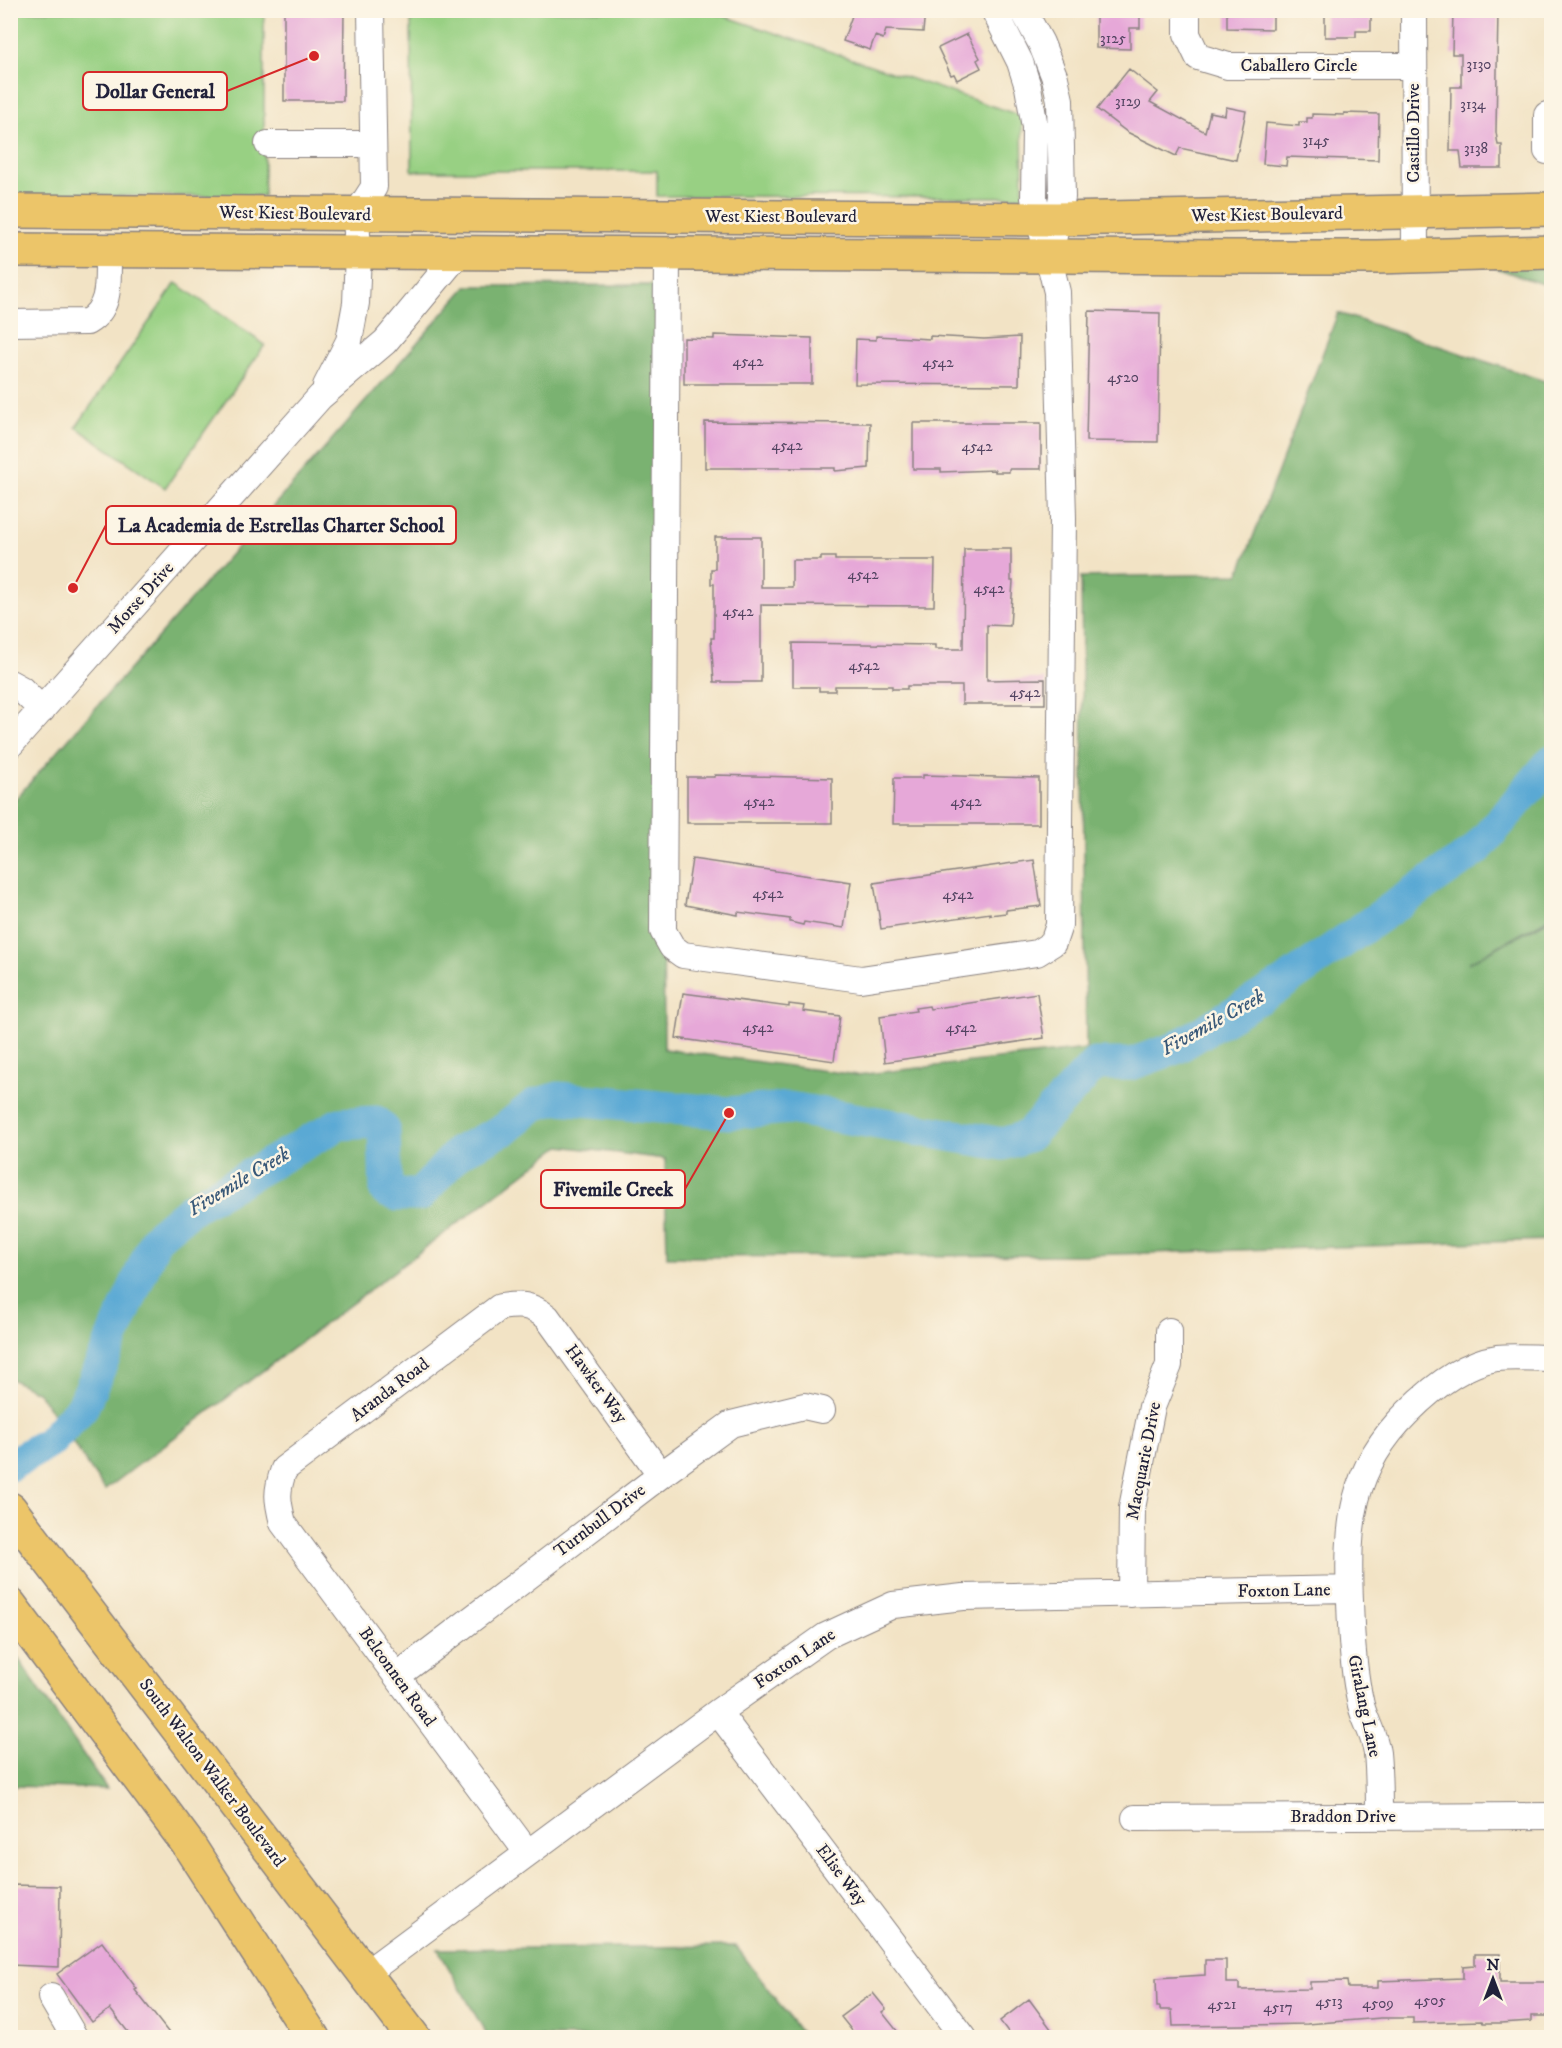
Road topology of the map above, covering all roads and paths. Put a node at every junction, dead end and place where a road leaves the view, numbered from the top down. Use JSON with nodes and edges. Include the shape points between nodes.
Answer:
{"nodes":[{"id":1,"x":372,"y":10,"type":"edge"},
{"id":2,"x":994,"y":10,"type":"edge"},
{"id":3,"x":1023,"y":10,"type":"edge"},
{"id":4,"x":1187,"y":10,"type":"edge"},
{"id":5,"x":1414,"y":10,"type":"edge"},
{"id":6,"x":1414,"y":66,"type":"junction"},
{"id":7,"x":1551,"y":114,"type":"edge"},
{"id":8,"x":268,"y":144,"type":"dead end"},
{"id":9,"x":373,"y":144,"type":"junction"},
{"id":10,"x":1551,"y":151,"type":"edge"},
{"id":11,"x":1551,"y":209,"type":"edge"},
{"id":12,"x":10,"y":211,"type":"edge"},
{"id":13,"x":1414,"y":212,"type":"junction"},
{"id":14,"x":356,"y":215,"type":"junction"},
{"id":15,"x":1049,"y":219,"type":"junction"},
{"id":16,"x":10,"y":250,"type":"edge"},
{"id":17,"x":108,"y":251,"type":"junction"},
{"id":18,"x":1551,"y":252,"type":"edge"},
{"id":19,"x":358,"y":253,"type":"junction"},
{"id":20,"x":459,"y":254,"type":"junction"},
{"id":21,"x":667,"y":255,"type":"junction"},
{"id":22,"x":1415,"y":256,"type":"junction"},
{"id":23,"x":1051,"y":257,"type":"junction"},
{"id":24,"x":10,"y":323,"type":"edge"},
{"id":25,"x":320,"y":397,"type":"junction"},
{"id":26,"x":10,"y":683,"type":"edge"},
{"id":27,"x":42,"y":710,"type":"junction"},
{"id":28,"x":10,"y":746,"type":"edge"},
{"id":29,"x":523,"y":1304,"type":"joint"},
{"id":30,"x":1168,"y":1331,"type":"dead end"},
{"id":31,"x":1551,"y":1358,"type":"edge"},
{"id":32,"x":822,"y":1410,"type":"dead end"},
{"id":33,"x":661,"y":1474,"type":"junction"},
{"id":34,"x":276,"y":1497,"type":"joint"},
{"id":35,"x":18,"y":1518,"type":"edge"},
{"id":36,"x":1349,"y":1589,"type":"junction"},
{"id":37,"x":1131,"y":1594,"type":"junction"},
{"id":38,"x":10,"y":1605,"type":"edge"},
{"id":39,"x":397,"y":1676,"type":"junction"},
{"id":40,"x":718,"y":1712,"type":"junction"},
{"id":41,"x":1380,"y":1816,"type":"junction"},
{"id":42,"x":1551,"y":1816,"type":"edge"},
{"id":43,"x":1135,"y":1818,"type":"dead end"},
{"id":44,"x":527,"y":1852,"type":"junction"},
{"id":45,"x":365,"y":1974,"type":"junction"},
{"id":46,"x":51,"y":1997,"type":"dead end"},
{"id":47,"x":75,"y":2037,"type":"edge"},
{"id":48,"x":313,"y":2037,"type":"edge"},
{"id":49,"x":414,"y":2037,"type":"edge"},
{"id":50,"x":964,"y":2037,"type":"edge"}],
"edges":[{"from":1,"to":9,"type":"street"},
{"from":2,"to":15,"type":"street","via":[[1028,87],[1035,127],[1034,198]]},
{"from":3,"to":15,"type":"street","via":[[1041,43],[1060,100],[1062,197]]},
{"from":4,"to":6,"type":"street","name":"Caballero Circle","via":[[1187,34],[1198,57],[1228,66]]},
{"from":5,"to":6,"type":"street","name":"Castillo Drive"},
{"from":6,"to":13,"type":"street","name":"Castillo Drive"},
{"from":7,"to":10,"type":"street","via":[[1547,115],[1548,152]]},
{"from":8,"to":9,"type":"street"},
{"from":9,"to":14,"type":"street","via":[[374,187]]},
{"from":11,"to":13,"type":"main road","name":"West Kiest Boulevard"},
{"from":12,"to":14,"type":"main road","name":"West Kiest Boulevard"},
{"from":13,"to":15,"type":"main road","name":"West Kiest Boulevard"},
{"from":13,"to":22,"type":"street","name":"Castillo Drive"},
{"from":14,"to":15,"type":"main road","name":"West Kiest Boulevard"},
{"from":14,"to":19,"type":"street","name":"Morse Drive"},
{"from":15,"to":23,"type":"street"},
{"from":16,"to":17,"type":"main road","name":"West Kiest Boulevard"},
{"from":17,"to":19,"type":"main road","name":"West Kiest Boulevard"},
{"from":17,"to":24,"type":"street","via":[[105,306],[97,317],[87,322]]},
{"from":18,"to":22,"type":"main road","name":"West Kiest Boulevard"},
{"from":19,"to":20,"type":"main road","name":"West Kiest Boulevard"},
{"from":19,"to":25,"type":"street","name":"Morse Drive","via":[[356,303],[349,341]]},
{"from":20,"to":21,"type":"main road","name":"West Kiest Boulevard"},
{"from":20,"to":25,"type":"street","name":"Morse Drive","via":[[385,342]]},
{"from":21,"to":23,"type":"main road","name":"West Kiest Boulevard"},
{"from":21,"to":23,"type":"street","via":[[663,932],[672,947],[683,955],[861,979],[1037,953],[1053,943],[1059,925],[1063,518],[1057,292]]},
{"from":22,"to":23,"type":"main road","name":"West Kiest Boulevard"},
{"from":25,"to":27,"type":"street","name":"Morse Drive"},
{"from":26,"to":27,"type":"street"},
{"from":27,"to":28,"type":"street","name":"Morse Drive"},
{"from":29,"to":33,"type":"street","name":"Hawker Way","via":[[547,1317]]},
{"from":29,"to":34,"type":"street","name":"Aranda Road","via":[[500,1307],[284,1469]]},
{"from":30,"to":37,"type":"street","name":"Macquarie Drive","via":[[1168,1365],[1152,1407],[1132,1508]]},
{"from":31,"to":36,"type":"street","name":"Giralang Lane","via":[[1496,1358],[1475,1366],[1435,1388],[1401,1418],[1375,1455],[1356,1498],[1348,1543]]},
{"from":32,"to":33,"type":"street","name":"Turnbull Drive","via":[[804,1406],[731,1424]]},
{"from":33,"to":39,"type":"street","name":"Turnbull Drive"},
{"from":34,"to":39,"type":"street","name":"Belconnen Road","via":[[283,1522]]},
{"from":35,"to":45,"type":"main road","name":"South Walton Walker Boulevard"},
{"from":36,"to":37,"type":"street","name":"Foxton Lane"},
{"from":36,"to":41,"type":"street","name":"Giralang Lane","via":[[1353,1659],[1361,1705],[1377,1750]]},
{"from":37,"to":40,"type":"street","name":"Foxton Lane","via":[[963,1597],[893,1605],[826,1636]]},
{"from":38,"to":48,"type":"main road","via":[[188,1844]]},
{"from":39,"to":44,"type":"street","name":"Belconnen Road"},
{"from":40,"to":44,"type":"street","name":"Foxton Lane"},
{"from":40,"to":50,"type":"street","name":"Elise Way"},
{"from":41,"to":42,"type":"street","name":"Braddon Drive"},
{"from":41,"to":43,"type":"street","name":"Braddon Drive"},
{"from":44,"to":45,"type":"street","name":"Foxton Lane"},
{"from":45,"to":49,"type":"main road","name":"South Walton Walker Boulevard"},
{"from":46,"to":47,"type":"street"}]}
